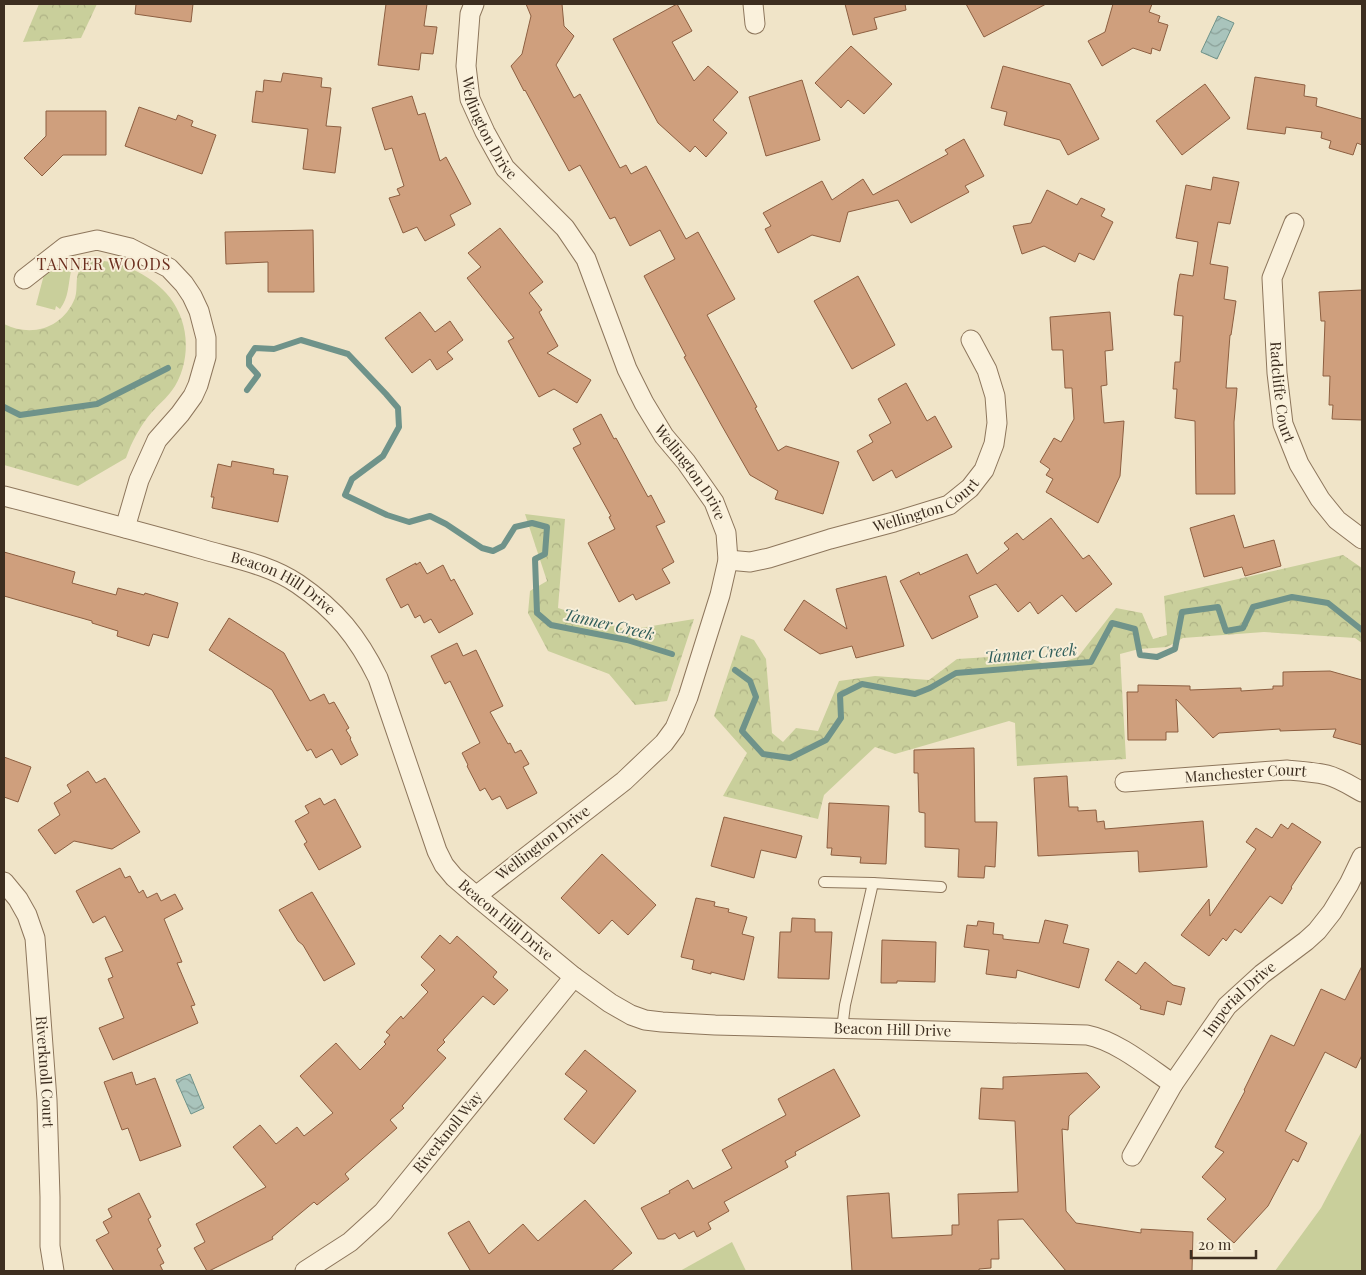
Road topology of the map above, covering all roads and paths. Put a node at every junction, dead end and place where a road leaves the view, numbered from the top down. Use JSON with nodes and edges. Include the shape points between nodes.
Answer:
{"nodes":[{"id":1,"x":474,"y":4,"type":"edge"},
{"id":2,"x":753,"y":4,"type":"edge"},
{"id":3,"x":755,"y":24,"type":"dead end"},
{"id":4,"x":1294,"y":223,"type":"dead end"},
{"id":5,"x":24,"y":280,"type":"dead end"},
{"id":6,"x":971,"y":340,"type":"dead end"},
{"id":7,"x":4,"y":496,"type":"edge"},
{"id":8,"x":125,"y":528,"type":"junction"},
{"id":9,"x":1362,"y":539,"type":"edge"},
{"id":10,"x":728,"y":560,"type":"junction"},
{"id":11,"x":1125,"y":782,"type":"dead end"},
{"id":12,"x":1362,"y":792,"type":"edge"},
{"id":13,"x":1362,"y":857,"type":"edge"},
{"id":14,"x":4,"y":882,"type":"edge"},
{"id":15,"x":824,"y":882,"type":"dead end"},
{"id":16,"x":873,"y":883,"type":"junction"},
{"id":17,"x":941,"y":887,"type":"dead end"},
{"id":18,"x":476,"y":896,"type":"junction"},
{"id":19,"x":574,"y":977,"type":"junction"},
{"id":20,"x":842,"y":1029,"type":"junction"},
{"id":21,"x":1173,"y":1084,"type":"junction"},
{"id":22,"x":1132,"y":1156,"type":"dead end"},
{"id":23,"x":54,"y":1271,"type":"edge"},
{"id":24,"x":305,"y":1271,"type":"edge"}],
"edges":[{"from":1,"to":10,"type":"street","name":"Wellington Drive","via":[[470,14],[466,66],[470,99],[485,132],[505,168],[565,228],[586,259],[627,369],[644,403],[664,436],[714,502],[726,533]]},
{"from":2,"to":3,"type":"street"},
{"from":4,"to":9,"type":"street","name":"Radcliffe Court","via":[[1272,278],[1283,424],[1299,464],[1320,499],[1337,520]]},
{"from":5,"to":8,"type":"street","via":[[65,247],[96,240],[130,248],[169,268],[184,284],[199,311],[205,332],[206,357],[198,385],[180,414],[156,440],[139,480]]},
{"from":6,"to":10,"type":"street","name":"Wellington Court","via":[[996,396],[997,423],[994,444],[984,470],[970,488],[948,505],[894,522],[769,558],[750,562]]},
{"from":7,"to":8,"type":"street","name":"Beacon Hill Drive"},
{"from":8,"to":18,"type":"street","name":"Beacon Hill Drive","via":[[285,576],[310,593],[343,623],[362,648],[380,681],[437,851],[454,877]]},
{"from":10,"to":18,"type":"street","name":"Wellington Drive","via":[[688,697],[675,728],[664,743],[624,781]]},
{"from":11,"to":12,"type":"street","name":"Manchester Court","via":[[1287,770],[1328,775]]},
{"from":13,"to":21,"type":"street","name":"Imperial Drive","via":[[1327,918],[1306,941],[1227,1006]]},
{"from":14,"to":23,"type":"street","name":"Riverknoll Court","via":[[27,915],[35,938],[47,1100],[50,1246]]},
{"from":15,"to":16,"type":"lane"},
{"from":16,"to":17,"type":"lane"},
{"from":16,"to":20,"type":"lane"},
{"from":18,"to":19,"type":"street","name":"Beacon Hill Drive"},
{"from":19,"to":20,"type":"street","name":"Beacon Hill Drive","via":[[610,1003],[645,1020],[715,1026]]},
{"from":19,"to":24,"type":"street","name":"Riverknoll Way","via":[[383,1212],[350,1242]]},
{"from":20,"to":21,"type":"street","name":"Beacon Hill Drive","via":[[1087,1035],[1116,1045]]},
{"from":21,"to":22,"type":"street","name":"Imperial Drive"}]}
